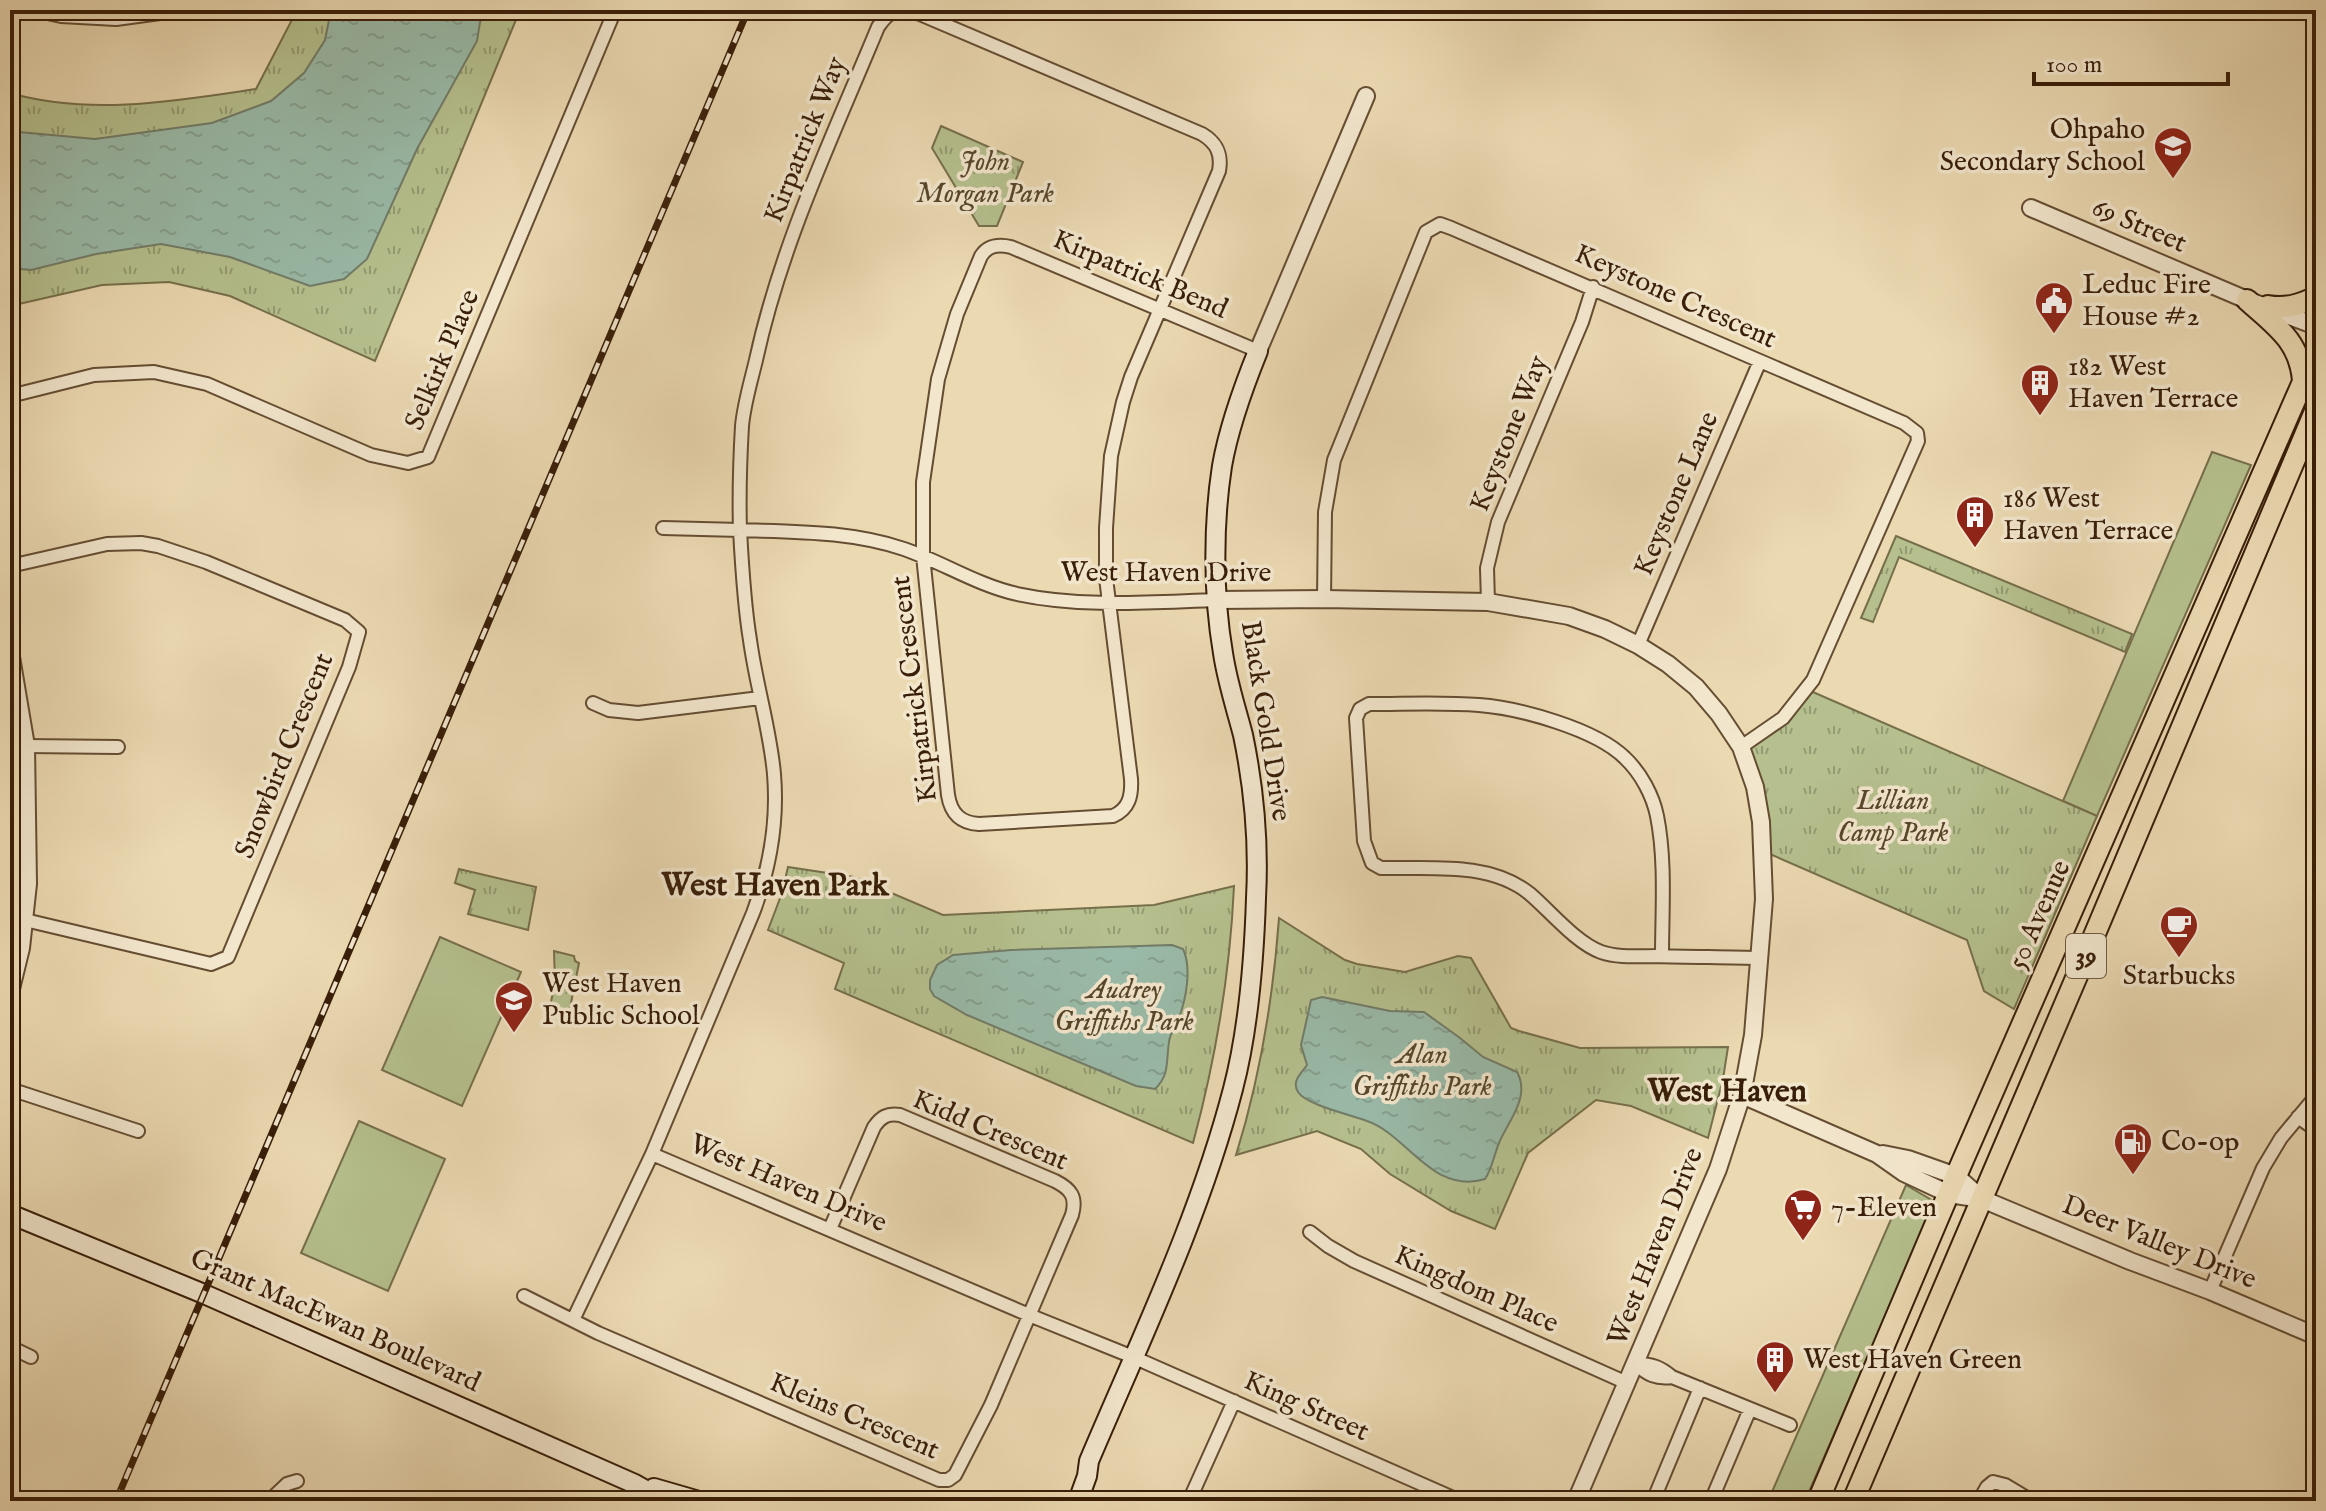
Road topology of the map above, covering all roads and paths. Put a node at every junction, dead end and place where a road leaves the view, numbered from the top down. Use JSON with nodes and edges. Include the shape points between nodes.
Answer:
{"nodes":[{"id":1,"x":34,"y":10,"type":"edge"},
{"id":2,"x":182,"y":10,"type":"edge"},
{"id":3,"x":615,"y":10,"type":"edge"},
{"id":4,"x":1366,"y":96,"type":"dead end"},
{"id":5,"x":2031,"y":208,"type":"dead end"},
{"id":6,"x":1593,"y":287,"type":"junction"},
{"id":7,"x":2316,"y":297,"type":"edge"},
{"id":8,"x":2247,"y":300,"type":"junction"},
{"id":9,"x":2268,"y":306,"type":"junction"},
{"id":10,"x":1160,"y":309,"type":"junction"},
{"id":11,"x":2316,"y":326,"type":"edge"},
{"id":12,"x":1258,"y":351,"type":"junction"},
{"id":13,"x":2316,"y":352,"type":"edge"},
{"id":14,"x":1760,"y":361,"type":"junction"},
{"id":15,"x":2303,"y":381,"type":"junction"},
{"id":16,"x":10,"y":396,"type":"edge"},
{"id":17,"x":2316,"y":409,"type":"edge"},
{"id":18,"x":663,"y":528,"type":"dead end"},
{"id":19,"x":740,"y":530,"type":"junction"},
{"id":20,"x":923,"y":556,"type":"junction"},
{"id":21,"x":10,"y":566,"type":"edge"},
{"id":22,"x":1324,"y":599,"type":"junction"},
{"id":23,"x":1218,"y":600,"type":"junction"},
{"id":24,"x":1110,"y":602,"type":"junction"},
{"id":25,"x":1488,"y":602,"type":"junction"},
{"id":26,"x":1638,"y":645,"type":"junction"},
{"id":27,"x":10,"y":651,"type":"edge"},
{"id":28,"x":760,"y":698,"type":"junction"},
{"id":29,"x":593,"y":703,"type":"dead end"},
{"id":30,"x":26,"y":746,"type":"junction"},
{"id":31,"x":118,"y":747,"type":"dead end"},
{"id":32,"x":1741,"y":747,"type":"junction"},
{"id":33,"x":25,"y":920,"type":"junction"},
{"id":34,"x":1662,"y":956,"type":"junction"},
{"id":35,"x":1761,"y":958,"type":"junction"},
{"id":36,"x":10,"y":993,"type":"edge"},
{"id":37,"x":10,"y":1089,"type":"edge"},
{"id":38,"x":1742,"y":1095,"type":"junction"},
{"id":39,"x":2316,"y":1096,"type":"edge"},
{"id":40,"x":2298,"y":1117,"type":"junction"},
{"id":41,"x":2316,"y":1130,"type":"edge"},
{"id":42,"x":138,"y":1131,"type":"dead end"},
{"id":43,"x":652,"y":1154,"type":"junction"},
{"id":44,"x":1953,"y":1185,"type":"junction"},
{"id":45,"x":1982,"y":1199,"type":"junction"},
{"id":46,"x":10,"y":1214,"type":"edge"},
{"id":47,"x":830,"y":1229,"type":"junction"},
{"id":48,"x":1310,"y":1232,"type":"dead end"},
{"id":49,"x":2210,"y":1291,"type":"junction"},
{"id":50,"x":524,"y":1296,"type":"dead end"},
{"id":51,"x":1029,"y":1315,"type":"junction"},
{"id":52,"x":573,"y":1320,"type":"junction"},
{"id":53,"x":2316,"y":1336,"type":"edge"},
{"id":54,"x":10,"y":1347,"type":"edge"},
{"id":55,"x":31,"y":1357,"type":"dead end"},
{"id":56,"x":1133,"y":1357,"type":"junction"},
{"id":57,"x":1636,"y":1364,"type":"junction"},
{"id":58,"x":1627,"y":1383,"type":"junction"},
{"id":59,"x":1700,"y":1388,"type":"junction"},
{"id":60,"x":1234,"y":1401,"type":"junction"},
{"id":61,"x":1750,"y":1409,"type":"junction"},
{"id":62,"x":1790,"y":1425,"type":"dead end"},
{"id":63,"x":1089,"y":1461,"type":"junction"},
{"id":64,"x":297,"y":1481,"type":"dead end"},
{"id":65,"x":635,"y":1484,"type":"junction"},
{"id":66,"x":269,"y":1501,"type":"edge"},
{"id":67,"x":665,"y":1501,"type":"edge"},
{"id":68,"x":699,"y":1501,"type":"edge"},
{"id":69,"x":1064,"y":1501,"type":"edge"},
{"id":70,"x":1078,"y":1501,"type":"edge"},
{"id":71,"x":1189,"y":1501,"type":"edge"},
{"id":72,"x":1460,"y":1501,"type":"edge"},
{"id":73,"x":1576,"y":1501,"type":"edge"},
{"id":74,"x":1653,"y":1501,"type":"edge"},
{"id":75,"x":1711,"y":1501,"type":"edge"},
{"id":76,"x":1818,"y":1501,"type":"edge"},
{"id":77,"x":1853,"y":1501,"type":"edge"},
{"id":78,"x":1979,"y":1501,"type":"edge"},
{"id":79,"x":2032,"y":1501,"type":"edge"}],
"edges":[{"from":1,"to":2,"type":"street","via":[[116,19]]},
{"from":3,"to":16,"type":"street","name":"Selkirk Place","via":[[428,457],[408,463],[371,455],[207,384],[154,372],[94,375]]},
{"from":4,"to":12,"type":"street"},
{"from":5,"to":8,"type":"street","name":"69 Street"},
{"from":6,"to":14,"type":"street","name":"Keystone Crescent"},
{"from":6,"to":22,"type":"street","name":"Keystone Crescent","via":[[1440,224],[1426,232],[1334,460],[1325,512]]},
{"from":6,"to":25,"type":"street","name":"Keystone Way","via":[[1498,522],[1487,568]]},
{"from":7,"to":9,"type":"main road","via":[[2293,306]]},
{"from":8,"to":9,"type":"street","name":"69 Street"},
{"from":8,"to":15,"type":"main road","via":[[2292,344]]},
{"from":9,"to":11,"type":"street","name":"69 Street"},
{"from":10,"to":12,"type":"street","name":"Kirpatrick Bend"},
{"from":10,"to":19,"type":"street","name":"Kirpatrick Way","via":[[1219,171],[1216,145],[1202,134],[915,12],[887,14],[795,225],[763,326],[742,428]]},
{"from":10,"to":20,"type":"street","name":"Kirpatrick Bend","via":[[1011,247],[985,250],[965,293],[938,379],[923,482]]},
{"from":10,"to":24,"type":"street","name":"Kirpatrick Crescent","via":[[1123,402],[1111,456],[1105,560]]},
{"from":12,"to":23,"type":"main road","name":"Black Gold Drive","via":[[1222,466]]},
{"from":13,"to":15,"type":"main road","name":"50 Avenue","number":"39"},
{"from":14,"to":26,"type":"street","name":"Keystone Lane"},
{"from":14,"to":32,"type":"street","name":"Keystone Crescent","via":[[1904,423],[1917,433],[1918,441],[1813,680],[1783,718]]},
{"from":15,"to":44,"type":"main road","name":"50 Avenue","number":"39"},
{"from":17,"to":45,"type":"main road","name":"50 Avenue","number":"39"},
{"from":18,"to":19,"type":"street"},
{"from":19,"to":20,"type":"street","name":"West Haven Drive","via":[[856,536]]},
{"from":19,"to":28,"type":"street","name":"West Haven Drive"},
{"from":20,"to":24,"type":"street","name":"West Haven Drive","via":[[1014,593],[1064,602]]},
{"from":20,"to":24,"type":"street","name":"Kirpatrick Crescent","via":[[949,802],[957,817],[970,824],[1102,818],[1126,807],[1132,790]]},
{"from":21,"to":33,"type":"street","name":"Snowbird Crescent","via":[[107,544],[158,546],[345,620],[359,632],[228,957],[211,964]]},
{"from":22,"to":23,"type":"street","name":"West Haven Drive"},
{"from":22,"to":25,"type":"street","name":"West Haven Drive"},
{"from":23,"to":24,"type":"street","name":"West Haven Drive"},
{"from":23,"to":56,"type":"main road","name":"Black Gold Drive","via":[[1222,653],[1248,762],[1256,830],[1251,968],[1234,1086],[1215,1151]]},
{"from":25,"to":26,"type":"street","name":"West Haven Drive","via":[[1569,616]]},
{"from":26,"to":32,"type":"street","name":"West Haven Drive","via":[[1696,687]]},
{"from":27,"to":30,"type":"street"},
{"from":28,"to":29,"type":"street","via":[[638,713]]},
{"from":28,"to":43,"type":"street","name":"West Haven Drive","via":[[775,795],[768,867]]},
{"from":30,"to":31,"type":"street"},
{"from":30,"to":33,"type":"street"},
{"from":32,"to":35,"type":"street","name":"West Haven Drive","via":[[1761,822]]},
{"from":33,"to":36,"type":"street"},
{"from":34,"to":34,"type":"street","via":[[1599,951],[1528,892],[1494,875],[1381,868],[1372,863],[1364,841],[1356,718],[1360,709],[1369,704],[1479,705],[1523,711],[1581,732],[1626,758],[1645,784],[1657,815]]},
{"from":34,"to":35,"type":"street"},
{"from":35,"to":38,"type":"street","name":"West Haven Drive"},
{"from":37,"to":42,"type":"street"},
{"from":38,"to":44,"type":"street","name":"Deer Valley Drive","via":[[1877,1154],[1904,1173]]},
{"from":38,"to":57,"type":"street","name":"West Haven Drive","via":[[1718,1169]]},
{"from":39,"to":40,"type":"street"},
{"from":40,"to":41,"type":"street"},
{"from":40,"to":49,"type":"street","via":[[2263,1168]]},
{"from":43,"to":47,"type":"street","name":"West Haven Drive"},
{"from":43,"to":52,"type":"street"},
{"from":44,"to":45,"type":"street","name":"Deer Valley Drive"},
{"from":44,"to":76,"type":"main road","name":"50 Avenue","number":"39"},
{"from":45,"to":49,"type":"street","name":"Deer Valley Drive"},
{"from":45,"to":77,"type":"main road","name":"50 Avenue","number":"39"},
{"from":46,"to":65,"type":"main road","name":"Grant MacEwan Boulevard"},
{"from":47,"to":51,"type":"street","name":"West Haven Drive"},
{"from":47,"to":51,"type":"street","name":"Kidd Crescent","via":[[874,1127],[891,1114],[1055,1181],[1068,1189],[1075,1204]]},
{"from":48,"to":58,"type":"street","name":"Kingdom Place","via":[[1354,1261]]},
{"from":49,"to":53,"type":"street","name":"Deer Valley Drive"},
{"from":50,"to":52,"type":"street","name":"Kleins Crescent"},
{"from":51,"to":52,"type":"street","name":"Kleins Crescent","via":[[991,1405],[948,1480]]},
{"from":51,"to":56,"type":"street","name":"West Haven Drive"},
{"from":54,"to":55,"type":"street"},
{"from":56,"to":60,"type":"street","name":"King Street"},
{"from":56,"to":63,"type":"main road","name":"Black Gold Drive"},
{"from":57,"to":58,"type":"street","name":"West Haven Drive"},
{"from":57,"to":59,"type":"street","via":[[1657,1378],[1672,1377]]},
{"from":58,"to":73,"type":"street","name":"West Haven Drive"},
{"from":59,"to":61,"type":"street"},
{"from":59,"to":74,"type":"street"},
{"from":60,"to":71,"type":"street"},
{"from":60,"to":72,"type":"street","name":"King Street"},
{"from":61,"to":62,"type":"street"},
{"from":61,"to":75,"type":"street"},
{"from":63,"to":69,"type":"main road","name":"Black Gold Drive"},
{"from":63,"to":70,"type":"main road","name":"Black Gold Drive"},
{"from":64,"to":66,"type":"street"},
{"from":65,"to":67,"type":"main road","name":"Grant MacEwan Boulevard"},
{"from":65,"to":68,"type":"main road","name":"Grant MacEwan Boulevard"},
{"from":78,"to":79,"type":"street","via":[[1987,1487],[1999,1482]]}]}
